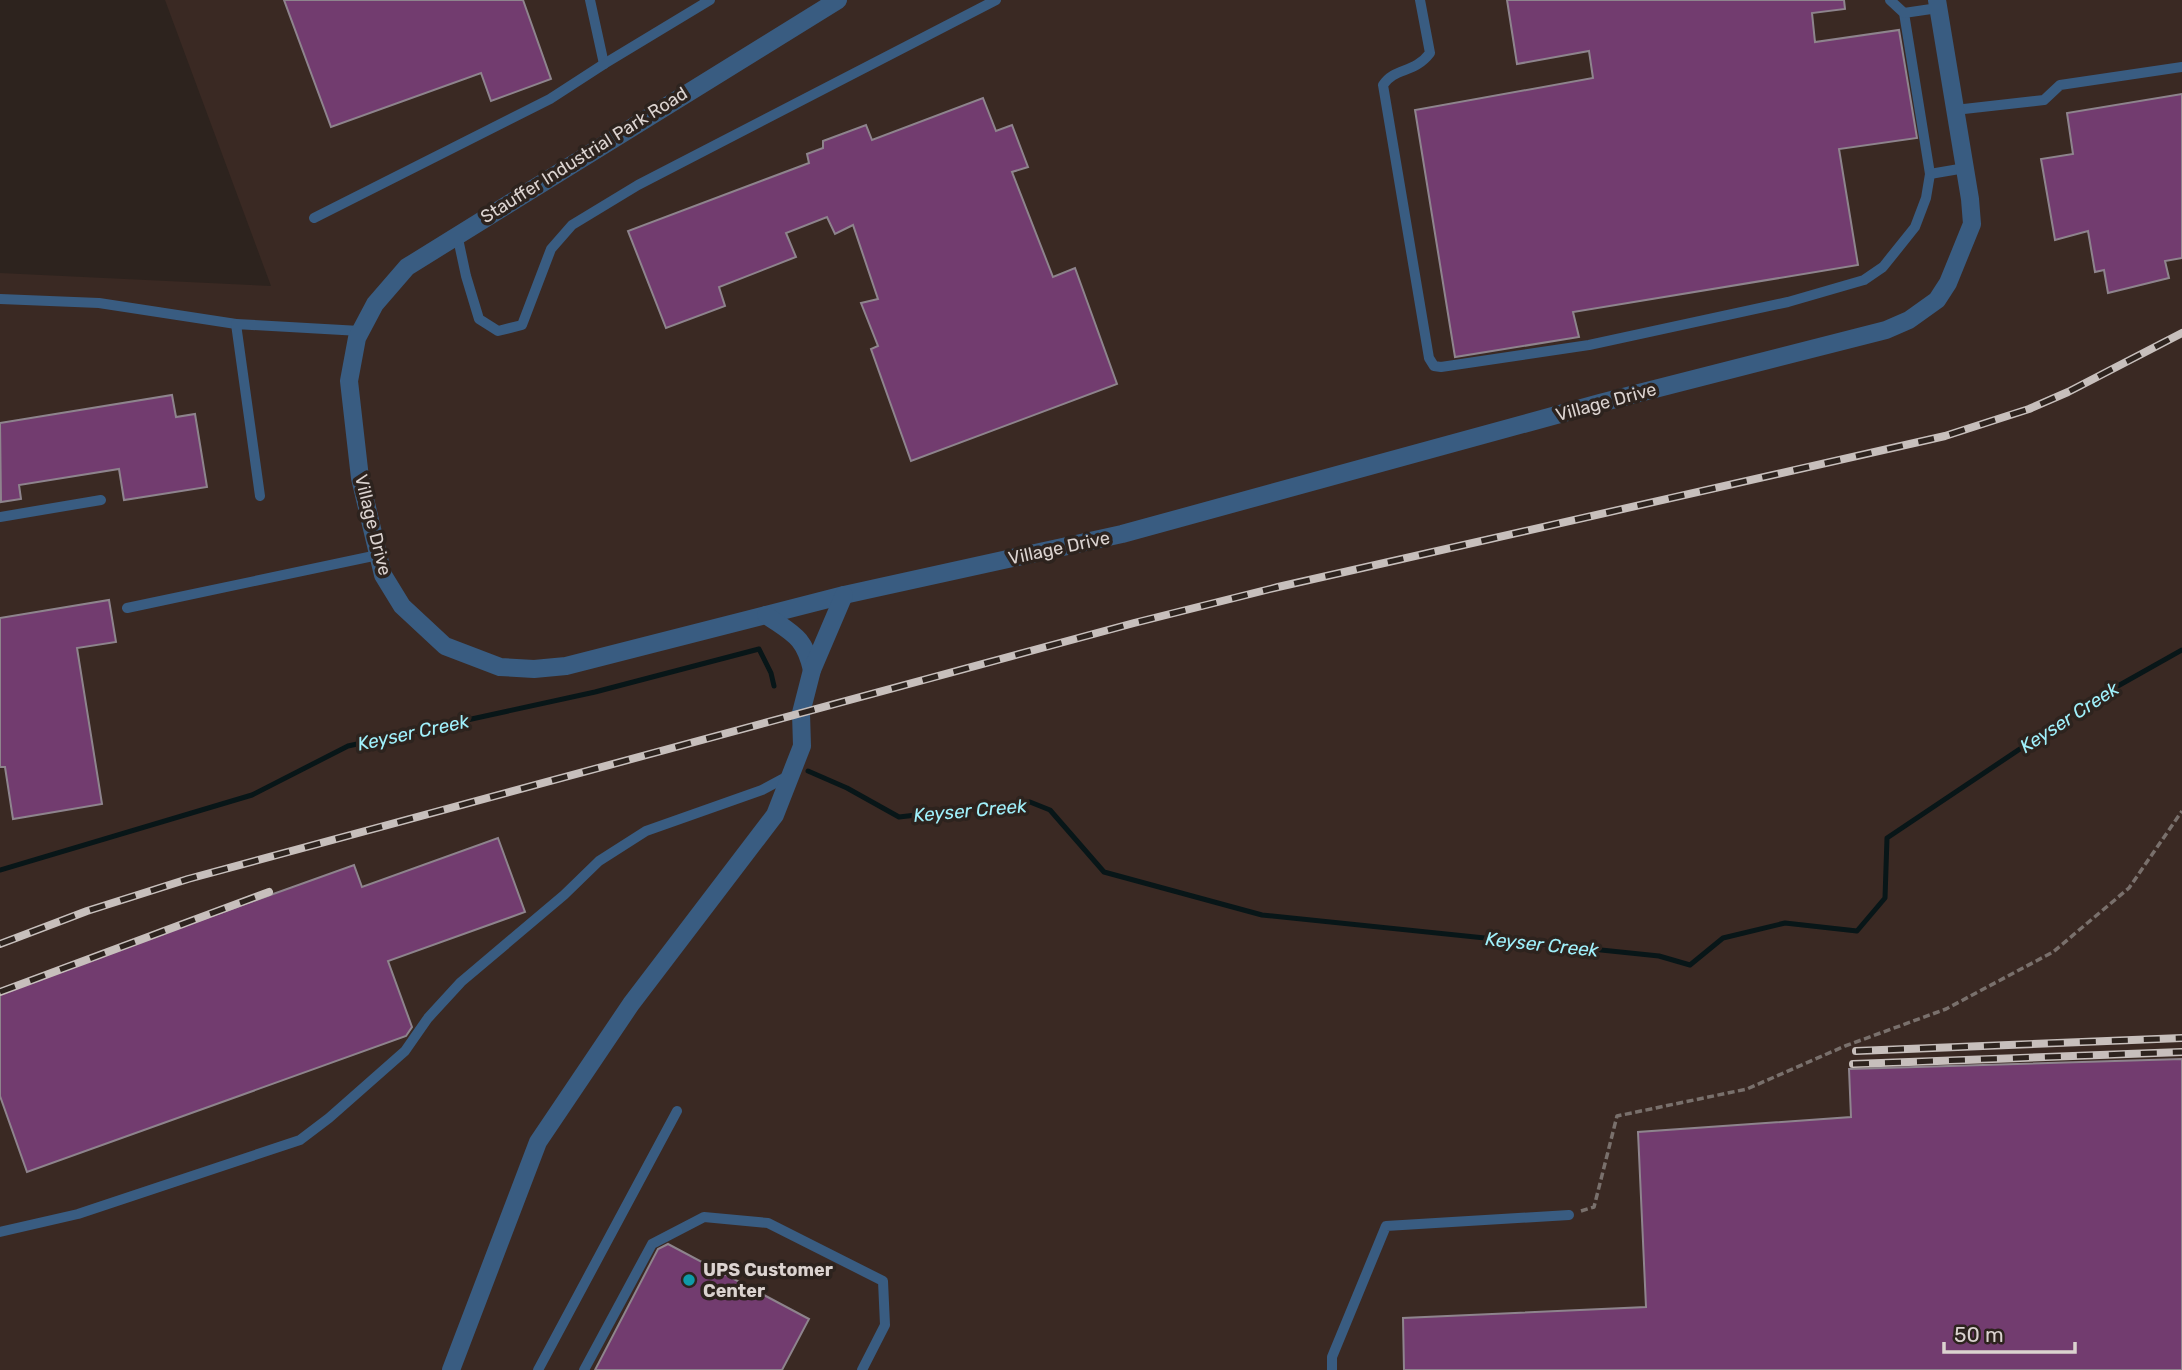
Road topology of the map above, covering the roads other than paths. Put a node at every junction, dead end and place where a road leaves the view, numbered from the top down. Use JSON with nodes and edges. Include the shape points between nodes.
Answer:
{"nodes":[{"id":1,"x":590,"y":0,"type":"edge"},
{"id":2,"x":710,"y":0,"type":"edge"},
{"id":3,"x":838,"y":0,"type":"edge"},
{"id":4,"x":996,"y":0,"type":"edge"},
{"id":5,"x":1420,"y":0,"type":"edge"},
{"id":6,"x":1890,"y":0,"type":"edge"},
{"id":7,"x":1937,"y":4,"type":"edge"},
{"id":8,"x":1904,"y":13,"type":"junction"},
{"id":9,"x":604,"y":64,"type":"junction"},
{"id":10,"x":2182,"y":67,"type":"edge"},
{"id":11,"x":1955,"y":110,"type":"junction"},
{"id":12,"x":1965,"y":168,"type":"junction"},
{"id":13,"x":1930,"y":174,"type":"junction"},
{"id":14,"x":314,"y":218,"type":"dead end"},
{"id":15,"x":457,"y":234,"type":"junction"},
{"id":16,"x":0,"y":299,"type":"edge"},
{"id":17,"x":236,"y":324,"type":"junction"},
{"id":18,"x":358,"y":335,"type":"junction"},
{"id":19,"x":260,"y":496,"type":"dead end"},
{"id":20,"x":102,"y":500,"type":"dead end"},
{"id":21,"x":0,"y":517,"type":"edge"},
{"id":22,"x":378,"y":555,"type":"junction"},
{"id":23,"x":844,"y":595,"type":"junction"},
{"id":24,"x":127,"y":608,"type":"dead end"},
{"id":25,"x":766,"y":615,"type":"junction"},
{"id":26,"x":811,"y":670,"type":"junction"},
{"id":27,"x":791,"y":775,"type":"junction"},
{"id":28,"x":677,"y":1111,"type":"dead end"},
{"id":29,"x":1569,"y":1215,"type":"road end"},
{"id":30,"x":0,"y":1232,"type":"edge"},
{"id":31,"x":451,"y":1370,"type":"edge"},
{"id":32,"x":538,"y":1370,"type":"edge"},
{"id":33,"x":584,"y":1370,"type":"edge"},
{"id":34,"x":862,"y":1370,"type":"edge"},
{"id":35,"x":1332,"y":1370,"type":"edge"}],
"edges":[{"from":1,"to":9,"type":"lane"},
{"from":2,"to":9,"type":"lane"},
{"from":3,"to":15,"type":"street","name":"Stauffer Industrial Park Road"},
{"from":4,"to":15,"type":"lane","via":[[638,185],[572,225],[551,249],[522,325],[498,331],[479,319]]},
{"from":5,"to":13,"type":"lane","via":[[1430,53],[1421,65],[1389,76],[1383,85],[1434,366],[1453,367],[1589,345],[1864,281],[1883,267],[1915,227]]},
{"from":6,"to":8,"type":"lane"},
{"from":7,"to":8,"type":"lane"},
{"from":7,"to":11,"type":"street","name":"Village Drive"},
{"from":8,"to":13,"type":"lane"},
{"from":9,"to":14,"type":"lane","via":[[550,99]]},
{"from":10,"to":11,"type":"lane","via":[[2060,85],[2043,100]]},
{"from":11,"to":12,"type":"street","name":"Village Drive"},
{"from":12,"to":13,"type":"lane"},
{"from":12,"to":23,"type":"street","name":"Village Drive","via":[[1972,224],[1948,284],[1937,300],[1886,330],[1122,534]]},
{"from":15,"to":18,"type":"street","name":"Stauffer Industrial Park Road","via":[[407,267],[374,304]]},
{"from":16,"to":17,"type":"lane","via":[[99,303]]},
{"from":17,"to":18,"type":"lane"},
{"from":17,"to":19,"type":"lane"},
{"from":18,"to":22,"type":"street","name":"Village Drive","via":[[349,381],[360,478]]},
{"from":20,"to":21,"type":"lane"},
{"from":22,"to":24,"type":"lane"},
{"from":22,"to":25,"type":"street","name":"Village Drive","via":[[383,575],[419,623],[445,646],[500,667],[566,666]]},
{"from":23,"to":25,"type":"street","name":"Village Drive"},
{"from":23,"to":26,"type":"street"},
{"from":25,"to":26,"type":"street","via":[[798,637],[807,649]]},
{"from":26,"to":27,"type":"street","via":[[801,713],[802,746]]},
{"from":27,"to":30,"type":"lane","via":[[762,790],[646,831],[599,861],[461,982],[405,1051],[300,1140],[78,1214]]},
{"from":27,"to":31,"type":"street","via":[[775,815],[631,1004],[538,1142]]},
{"from":28,"to":32,"type":"lane"},
{"from":29,"to":35,"type":"lane","via":[[1386,1226],[1332,1357]]},
{"from":33,"to":34,"type":"lane","via":[[652,1244],[704,1217],[768,1223],[883,1282],[885,1325]]}]}
